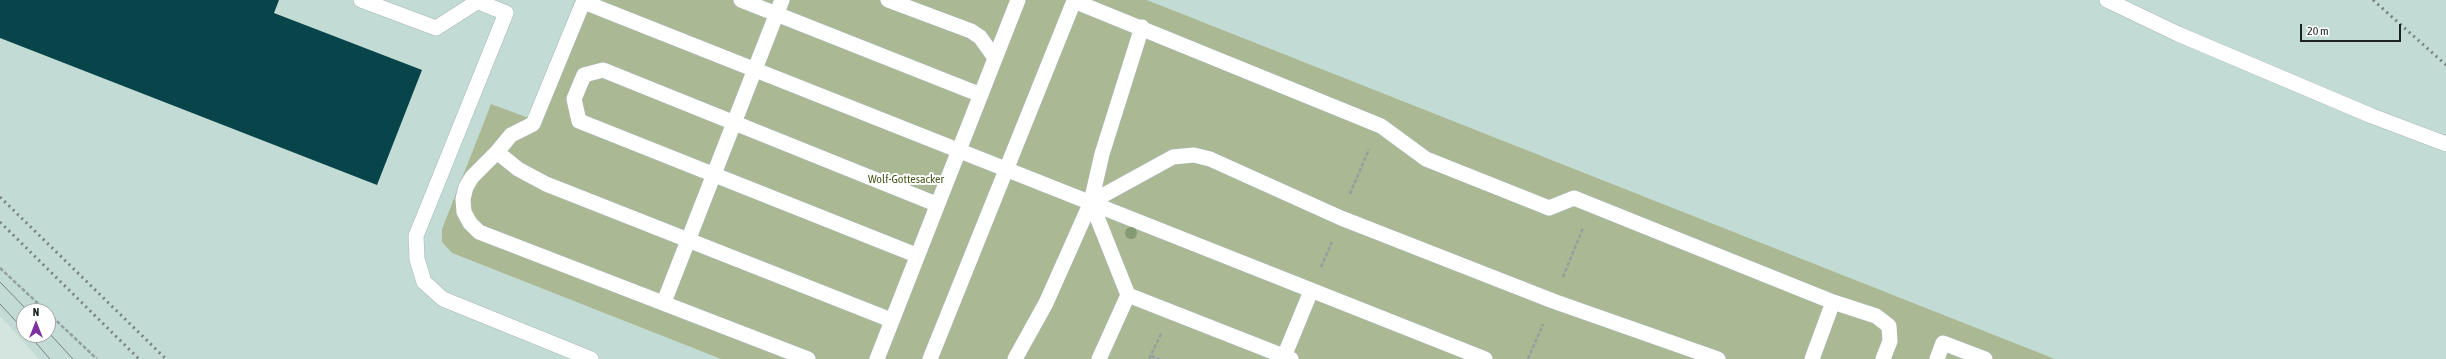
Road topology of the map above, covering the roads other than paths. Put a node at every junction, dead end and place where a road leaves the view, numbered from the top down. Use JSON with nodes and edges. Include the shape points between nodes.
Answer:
{"nodes":[{"id":1,"x":361,"y":0,"type":"edge"},
{"id":2,"x":741,"y":0,"type":"edge"},
{"id":3,"x":782,"y":0,"type":"edge"},
{"id":4,"x":888,"y":0,"type":"edge"},
{"id":5,"x":1018,"y":0,"type":"edge"},
{"id":6,"x":2107,"y":0,"type":"edge"},
{"id":7,"x":480,"y":1,"type":"edge"},
{"id":8,"x":584,"y":1,"type":"edge"},
{"id":9,"x":777,"y":15,"type":"junction"},
{"id":10,"x":1142,"y":27,"type":"junction"},
{"id":11,"x":995,"y":58,"type":"junction"},
{"id":12,"x":755,"y":69,"type":"junction"},
{"id":13,"x":981,"y":95,"type":"junction"},
{"id":14,"x":734,"y":124,"type":"junction"},
{"id":15,"x":2446,"y":144,"type":"edge"},
{"id":16,"x":959,"y":150,"type":"junction"},
{"id":17,"x":497,"y":152,"type":"junction"},
{"id":18,"x":1005,"y":168,"type":"junction"},
{"id":19,"x":714,"y":174,"type":"junction"},
{"id":20,"x":1091,"y":202,"type":"junction"},
{"id":21,"x":936,"y":204,"type":"junction"},
{"id":22,"x":689,"y":241,"type":"junction"},
{"id":23,"x":916,"y":255,"type":"junction"},
{"id":24,"x":1311,"y":291,"type":"junction"},
{"id":25,"x":1128,"y":295,"type":"junction"},
{"id":26,"x":664,"y":302,"type":"junction"},
{"id":27,"x":1833,"y":302,"type":"junction"},
{"id":28,"x":891,"y":320,"type":"junction"},
{"id":29,"x":1286,"y":358,"type":"edge"},
{"id":30,"x":590,"y":359,"type":"edge"},
{"id":31,"x":808,"y":359,"type":"edge"},
{"id":32,"x":877,"y":359,"type":"edge"},
{"id":33,"x":930,"y":359,"type":"edge"},
{"id":34,"x":1015,"y":359,"type":"edge"},
{"id":35,"x":1099,"y":359,"type":"edge"},
{"id":36,"x":1485,"y":359,"type":"edge"},
{"id":37,"x":1718,"y":359,"type":"edge"},
{"id":38,"x":1812,"y":359,"type":"edge"},
{"id":39,"x":1883,"y":359,"type":"edge"},
{"id":40,"x":1937,"y":359,"type":"edge"},
{"id":41,"x":1985,"y":359,"type":"edge"}],
"edges":[{"from":1,"to":7,"type":"lane","via":[[436,28]]},
{"from":2,"to":9,"type":"lane"},
{"from":3,"to":9,"type":"lane"},
{"from":4,"to":11,"type":"lane","via":[[972,32],[980,37]]},
{"from":5,"to":11,"type":"lane"},
{"from":6,"to":15,"type":"lane","via":[[2178,34],[2372,116]]},
{"from":7,"to":30,"type":"lane","via":[[506,13],[416,236],[417,259],[424,282],[443,299]]},
{"from":8,"to":12,"type":"lane"},
{"from":8,"to":17,"type":"lane","via":[[533,124],[511,135]]},
{"from":9,"to":12,"type":"lane"},
{"from":9,"to":13,"type":"lane"},
{"from":10,"to":18,"type":"lane","via":[[1074,1]]},
{"from":10,"to":20,"type":"lane","via":[[1102,154]]},
{"from":10,"to":27,"type":"lane","via":[[1381,126],[1426,159],[1549,208],[1574,198]]},
{"from":11,"to":13,"type":"lane"},
{"from":12,"to":14,"type":"lane"},
{"from":12,"to":16,"type":"lane"},
{"from":13,"to":16,"type":"lane"},
{"from":14,"to":19,"type":"lane"},
{"from":14,"to":19,"type":"lane","via":[[603,70],[584,75],[574,99],[579,121]]},
{"from":14,"to":21,"type":"lane"},
{"from":16,"to":18,"type":"lane"},
{"from":16,"to":21,"type":"lane"},
{"from":17,"to":22,"type":"lane","via":[[518,170],[546,184]]},
{"from":17,"to":26,"type":"lane","via":[[472,177],[463,199],[464,212],[479,232]]},
{"from":18,"to":20,"type":"lane"},
{"from":18,"to":33,"type":"lane"},
{"from":19,"to":22,"type":"lane"},
{"from":19,"to":23,"type":"lane"},
{"from":20,"to":24,"type":"lane"},
{"from":20,"to":25,"type":"lane"},
{"from":20,"to":34,"type":"lane","via":[[1046,303]]},
{"from":20,"to":37,"type":"lane","via":[[1173,157],[1194,156],[1210,159],[1342,218],[1553,301]]},
{"from":21,"to":23,"type":"lane"},
{"from":22,"to":26,"type":"lane"},
{"from":22,"to":28,"type":"lane"},
{"from":23,"to":28,"type":"lane"},
{"from":24,"to":29,"type":"lane"},
{"from":24,"to":36,"type":"lane"},
{"from":25,"to":29,"type":"lane"},
{"from":25,"to":35,"type":"lane"},
{"from":26,"to":31,"type":"lane"},
{"from":27,"to":38,"type":"lane"},
{"from":27,"to":39,"type":"lane","via":[[1876,316],[1889,326],[1890,341]]},
{"from":28,"to":32,"type":"lane"},
{"from":40,"to":41,"type":"lane","via":[[1944,343]]}]}
